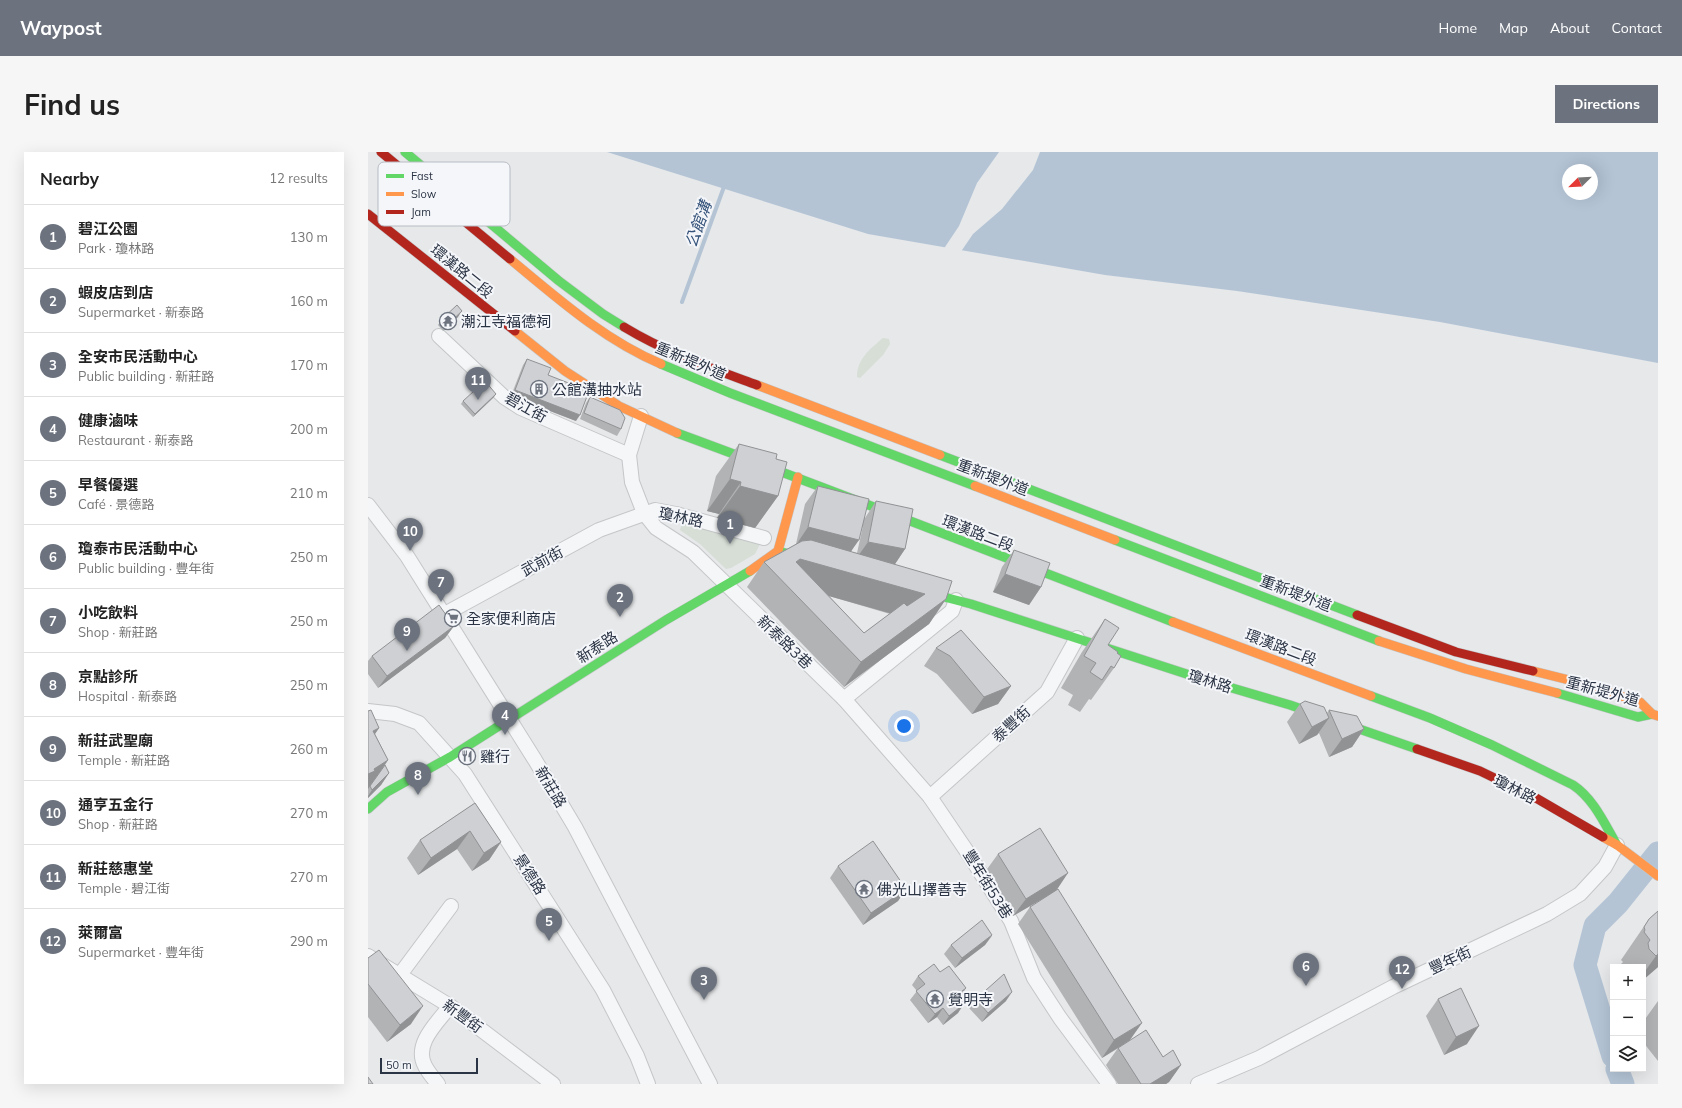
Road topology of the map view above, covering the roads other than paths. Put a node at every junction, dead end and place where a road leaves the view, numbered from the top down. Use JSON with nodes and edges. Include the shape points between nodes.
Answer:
{"nodes":[{"id":1,"x":381,"y":152,"type":"edge"},
{"id":2,"x":405,"y":152,"type":"edge"},
{"id":3,"x":393,"y":162,"type":"edge"},
{"id":4,"x":417,"y":162,"type":"edge"},
{"id":5,"x":368,"y":214,"type":"edge"},
{"id":6,"x":378,"y":222,"type":"edge"},
{"id":7,"x":383,"y":226,"type":"edge"},
{"id":8,"x":471,"y":226,"type":"edge"},
{"id":9,"x":493,"y":226,"type":"edge"},
{"id":10,"x":439,"y":336,"type":"dead end"},
{"id":11,"x":641,"y":416,"type":"junction"},
{"id":12,"x":629,"y":455,"type":"junction"},
{"id":13,"x":798,"y":477,"type":"junction"},
{"id":14,"x":368,"y":505,"type":"edge"},
{"id":15,"x":644,"y":513,"type":"junction"},
{"id":16,"x":764,"y":538,"type":"dead end"},
{"id":17,"x":778,"y":551,"type":"junction"},
{"id":18,"x":815,"y":561,"type":"edge"},
{"id":19,"x":727,"y":585,"type":"junction"},
{"id":20,"x":911,"y":588,"type":"edge"},
{"id":21,"x":956,"y":600,"type":"junction"},
{"id":22,"x":443,"y":615,"type":"junction"},
{"id":23,"x":1077,"y":638,"type":"junction"},
{"id":24,"x":844,"y":700,"type":"junction"},
{"id":25,"x":368,"y":711,"type":"edge"},
{"id":26,"x":1655,"y":715,"type":"edge"},
{"id":27,"x":507,"y":717,"type":"junction"},
{"id":28,"x":450,"y":757,"type":"junction"},
{"id":29,"x":930,"y":797,"type":"junction"},
{"id":30,"x":368,"y":809,"type":"edge"},
{"id":31,"x":1622,"y":848,"type":"junction"},
{"id":32,"x":1658,"y":876,"type":"edge"},
{"id":33,"x":451,"y":906,"type":"dead end"},
{"id":34,"x":368,"y":956,"type":"edge"},
{"id":35,"x":400,"y":976,"type":"junction"},
{"id":36,"x":450,"y":1006,"type":"junction"},
{"id":37,"x":438,"y":1084,"type":"edge"},
{"id":38,"x":553,"y":1084,"type":"edge"},
{"id":39,"x":648,"y":1084,"type":"edge"},
{"id":40,"x":710,"y":1084,"type":"edge"},
{"id":41,"x":1109,"y":1084,"type":"edge"},
{"id":42,"x":1198,"y":1084,"type":"edge"}],
"edges":[{"from":1,"to":3,"type":"street","name":"重新堤外道"},
{"from":2,"to":4,"type":"street","name":"重新堤外道"},
{"from":5,"to":6,"type":"street","name":"環漢路二段"},
{"from":7,"to":11,"type":"street","name":"環漢路二段","via":[[565,371],[619,406]]},
{"from":8,"to":26,"type":"street","name":"重新堤外道","via":[[583,319],[645,357],[730,392],[1394,646],[1459,667],[1638,717]]},
{"from":9,"to":26,"type":"street","name":"重新堤外道","via":[[603,314],[651,343],[685,358],[1406,634],[1456,652],[1573,681],[1640,702]]},
{"from":10,"to":12,"type":"street","name":"碧江街","via":[[504,397],[521,408]]},
{"from":11,"to":12,"type":"street"},
{"from":11,"to":13,"type":"street","name":"環漢路二段","via":[[676,432]]},
{"from":12,"to":15,"type":"street","name":"新泰路3巷","via":[[632,482]]},
{"from":13,"to":17,"type":"street"},
{"from":13,"to":31,"type":"street","name":"環漢路二段","via":[[1036,570],[1430,718],[1536,764],[1576,787],[1588,799]]},
{"from":14,"to":22,"type":"street","name":"新莊路","via":[[407,556]]},
{"from":15,"to":16,"type":"street","name":"瓊林路","via":[[655,510],[676,514]]},
{"from":15,"to":19,"type":"street","name":"新泰路3巷","via":[[656,528],[693,552]]},
{"from":15,"to":22,"type":"street","name":"武前街","via":[[598,530]]},
{"from":17,"to":18,"type":"street"},
{"from":17,"to":19,"type":"street","name":"新泰路"},
{"from":19,"to":24,"type":"street","name":"新泰路3巷"},
{"from":19,"to":27,"type":"street","name":"新泰路"},
{"from":20,"to":21,"type":"street","name":"瓊林路"},
{"from":21,"to":23,"type":"street","name":"瓊林路"},
{"from":21,"to":24,"type":"street","via":[[952,611]]},
{"from":22,"to":27,"type":"street","name":"新莊路"},
{"from":23,"to":29,"type":"street","name":"泰豐街","via":[[1046,692]]},
{"from":23,"to":31,"type":"street","name":"瓊林路","via":[[1298,707],[1480,771],[1536,798]]},
{"from":24,"to":29,"type":"street","name":"豐年街53巷"},
{"from":25,"to":28,"type":"street","name":"景德路","via":[[395,714],[419,723]]},
{"from":27,"to":28,"type":"street","name":"新泰路"},
{"from":27,"to":40,"type":"street","name":"新莊路","via":[[575,827]]},
{"from":28,"to":30,"type":"street","name":"新泰路","via":[[386,792]]},
{"from":28,"to":39,"type":"street","name":"景德路","via":[[465,774],[603,990],[637,1056]]},
{"from":29,"to":41,"type":"street","name":"豐年街53巷","via":[[1011,921],[1034,978]]},
{"from":31,"to":32,"type":"street"},
{"from":31,"to":42,"type":"street","name":"豐年街","via":[[1580,894],[1547,914],[1392,987],[1259,1058]]},
{"from":33,"to":35,"type":"street"},
{"from":34,"to":35,"type":"street","name":"新豐街"},
{"from":35,"to":36,"type":"street","name":"新豐街"},
{"from":36,"to":37,"type":"street","via":[[421,1046],[424,1066]]},
{"from":36,"to":38,"type":"street","name":"新豐街"}]}
